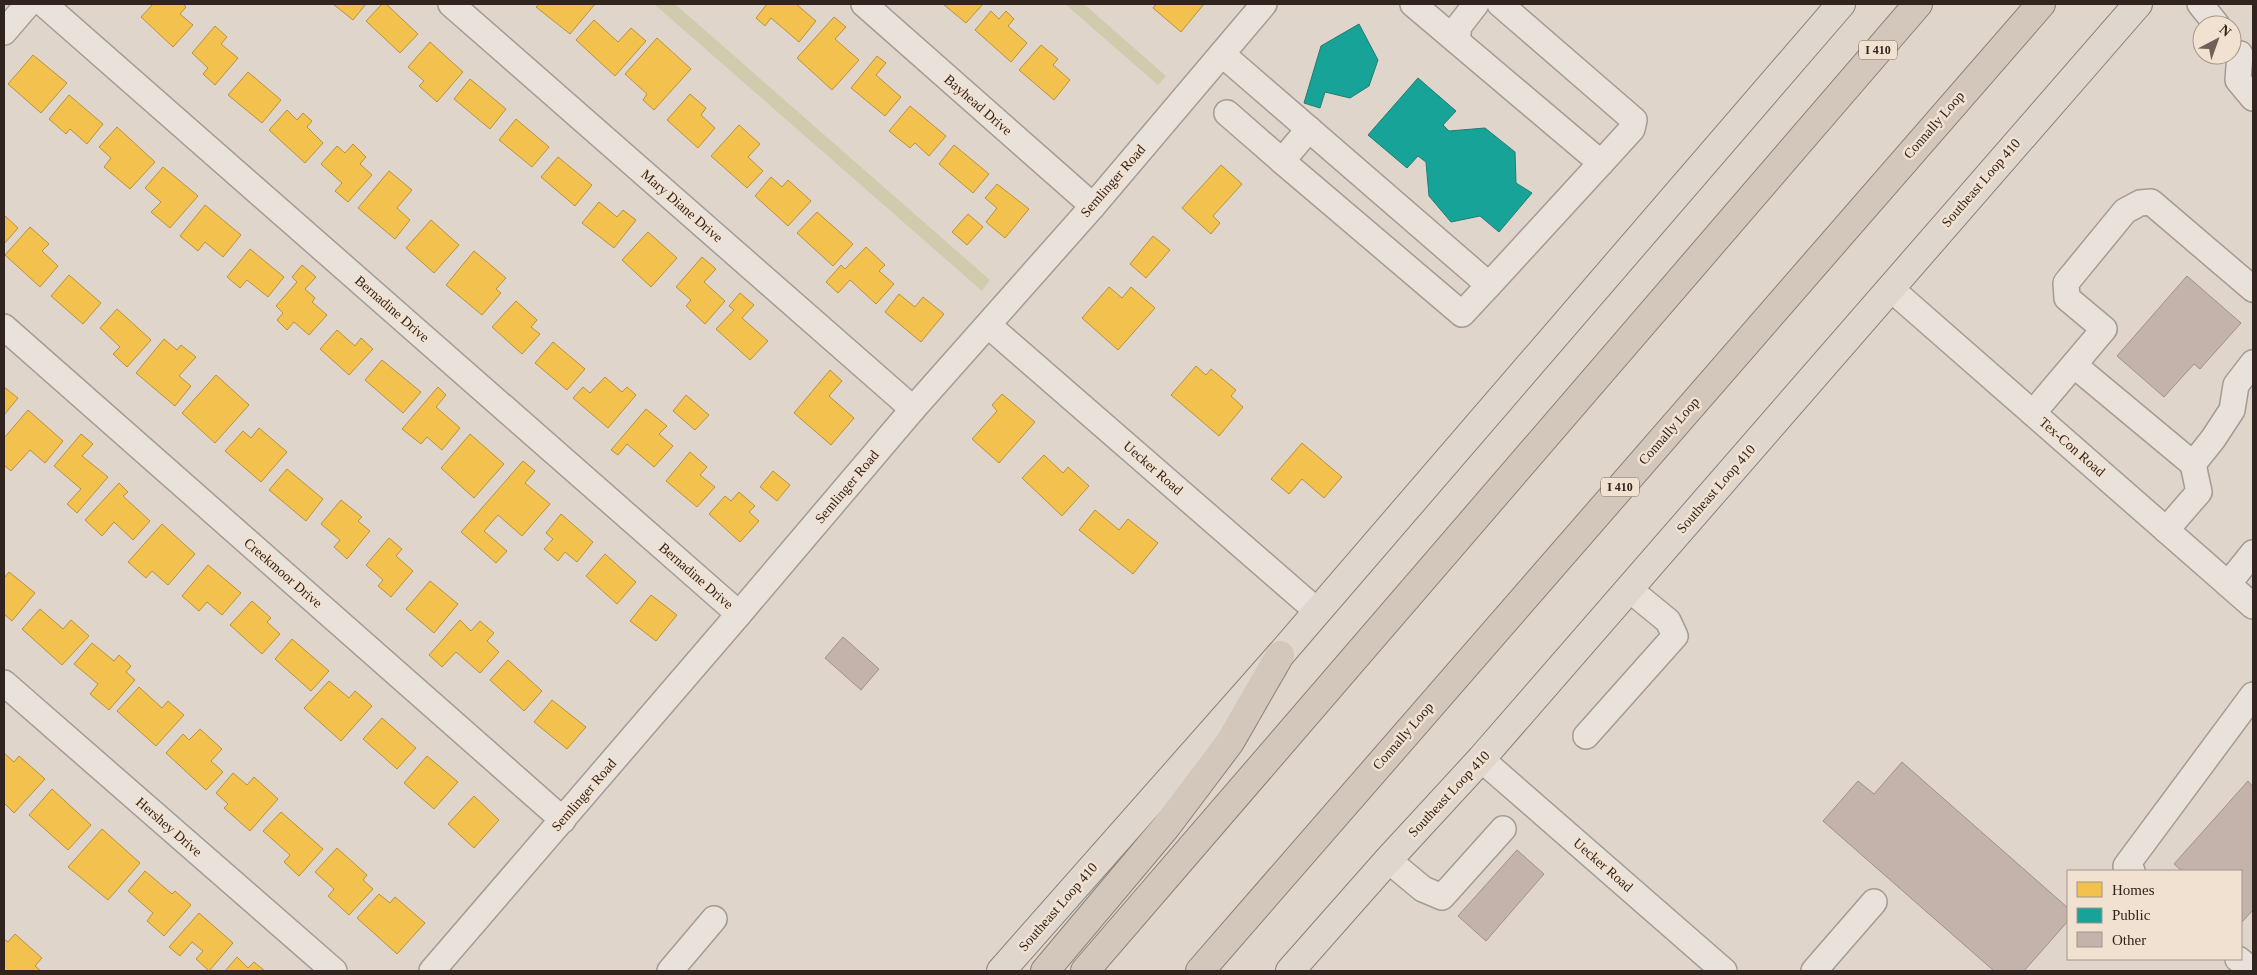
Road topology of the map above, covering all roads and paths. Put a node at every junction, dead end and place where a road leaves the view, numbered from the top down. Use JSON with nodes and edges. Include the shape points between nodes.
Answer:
{"nodes":[{"id":1,"x":28,"y":4,"type":"edge"},
{"id":2,"x":44,"y":4,"type":"edge"},
{"id":3,"x":451,"y":4,"type":"edge"},
{"id":4,"x":864,"y":4,"type":"edge"},
{"id":5,"x":1264,"y":4,"type":"edge"},
{"id":6,"x":1413,"y":4,"type":"edge"},
{"id":7,"x":1476,"y":4,"type":"edge"},
{"id":8,"x":1500,"y":4,"type":"edge"},
{"id":9,"x":1841,"y":4,"type":"edge"},
{"id":10,"x":1918,"y":4,"type":"edge"},
{"id":11,"x":2040,"y":4,"type":"edge"},
{"id":12,"x":2138,"y":4,"type":"edge"},
{"id":13,"x":2200,"y":4,"type":"edge"},
{"id":14,"x":2209,"y":15,"type":"edge"},
{"id":15,"x":4,"y":32,"type":"edge"},
{"id":16,"x":1456,"y":41,"type":"junction"},
{"id":17,"x":1222,"y":54,"type":"junction"},
{"id":18,"x":2240,"y":65,"type":"edge"},
{"id":19,"x":2253,"y":98,"type":"edge"},
{"id":20,"x":1227,"y":113,"type":"dead end"},
{"id":21,"x":1309,"y":129,"type":"junction"},
{"id":22,"x":1282,"y":161,"type":"junction"},
{"id":23,"x":1601,"y":163,"type":"junction"},
{"id":24,"x":1093,"y":206,"type":"junction"},
{"id":25,"x":1489,"y":285,"type":"junction"},
{"id":26,"x":1890,"y":288,"type":"junction"},
{"id":27,"x":2253,"y":289,"type":"edge"},
{"id":28,"x":988,"y":325,"type":"junction"},
{"id":29,"x":4,"y":327,"type":"edge"},
{"id":30,"x":2253,"y":363,"type":"edge"},
{"id":31,"x":2074,"y":365,"type":"junction"},
{"id":32,"x":913,"y":409,"type":"junction"},
{"id":33,"x":2033,"y":413,"type":"junction"},
{"id":34,"x":2193,"y":464,"type":"junction"},
{"id":35,"x":2166,"y":530,"type":"junction"},
{"id":36,"x":2253,"y":553,"type":"edge"},
{"id":37,"x":2228,"y":584,"type":"junction"},
{"id":38,"x":1629,"y":589,"type":"junction"},
{"id":39,"x":2253,"y":606,"type":"edge"},
{"id":40,"x":1317,"y":611,"type":"junction"},
{"id":41,"x":740,"y":614,"type":"junction"},
{"id":42,"x":1280,"y":655,"type":"junction"},
{"id":43,"x":4,"y":683,"type":"edge"},
{"id":44,"x":2253,"y":695,"type":"edge"},
{"id":45,"x":1586,"y":736,"type":"dead end"},
{"id":46,"x":1481,"y":759,"type":"junction"},
{"id":47,"x":563,"y":820,"type":"junction"},
{"id":48,"x":1503,"y":829,"type":"dead end"},
{"id":49,"x":1388,"y":860,"type":"junction"},
{"id":50,"x":2131,"y":870,"type":"edge"},
{"id":51,"x":1874,"y":902,"type":"dead end"},
{"id":52,"x":714,"y":919,"type":"dead end"},
{"id":53,"x":2239,"y":960,"type":"edge"},
{"id":54,"x":334,"y":971,"type":"edge"},
{"id":55,"x":432,"y":971,"type":"edge"},
{"id":56,"x":670,"y":971,"type":"edge"},
{"id":57,"x":1001,"y":971,"type":"edge"},
{"id":58,"x":1045,"y":971,"type":"edge"},
{"id":59,"x":1085,"y":971,"type":"edge"},
{"id":60,"x":1200,"y":971,"type":"edge"},
{"id":61,"x":1290,"y":971,"type":"edge"},
{"id":62,"x":1724,"y":971,"type":"edge"},
{"id":63,"x":1814,"y":971,"type":"edge"},
{"id":64,"x":2253,"y":971,"type":"edge"}],
"edges":[{"from":1,"to":15,"type":"street"},
{"from":2,"to":41,"type":"street","name":"Bernadine Drive"},
{"from":3,"to":32,"type":"street","name":"Mary Diane Drive"},
{"from":4,"to":24,"type":"street","name":"Bayhead Drive"},
{"from":5,"to":17,"type":"street","name":"Semlinger Road"},
{"from":6,"to":16,"type":"street"},
{"from":7,"to":16,"type":"street","via":[[1459,26]]},
{"from":8,"to":23,"type":"street","via":[[1634,120],[1632,129]]},
{"from":9,"to":40,"type":"main road","name":"Southeast Loop 410"},
{"from":10,"to":59,"type":"highway","number":"I 410"},
{"from":11,"to":60,"type":"highway","name":"Connally Loop","number":"I 410"},
{"from":12,"to":26,"type":"main road","name":"Southeast Loop 410"},
{"from":13,"to":14,"type":"street"},
{"from":16,"to":23,"type":"street"},
{"from":17,"to":21,"type":"street"},
{"from":17,"to":24,"type":"street","name":"Semlinger Road"},
{"from":18,"to":19,"type":"street","via":[[2238,80]]},
{"from":20,"to":22,"type":"street"},
{"from":21,"to":22,"type":"street"},
{"from":21,"to":25,"type":"street"},
{"from":22,"to":25,"type":"street","via":[[1462,314]]},
{"from":23,"to":25,"type":"street"},
{"from":24,"to":28,"type":"street","name":"Semlinger Road"},
{"from":26,"to":33,"type":"street","name":"Tex-Con Road"},
{"from":26,"to":38,"type":"main road","name":"Southeast Loop 410"},
{"from":27,"to":31,"type":"street","via":[[2151,202],[2140,203],[2125,211],[2066,283],[2066,298],[2104,329]]},
{"from":28,"to":32,"type":"street","name":"Semlinger Road"},
{"from":28,"to":40,"type":"street","name":"Uecker Road"},
{"from":29,"to":47,"type":"street","name":"Creekmoor Drive"},
{"from":30,"to":34,"type":"street","via":[[2236,385],[2232,410]]},
{"from":31,"to":33,"type":"street"},
{"from":31,"to":34,"type":"street"},
{"from":32,"to":41,"type":"street","name":"Semlinger Road"},
{"from":33,"to":35,"type":"street","name":"Tex-Con Road"},
{"from":34,"to":35,"type":"street","via":[[2199,492]]},
{"from":35,"to":37,"type":"street","name":"Tex-Con Road"},
{"from":36,"to":37,"type":"street"},
{"from":37,"to":39,"type":"street","name":"Tex-Con Road"},
{"from":38,"to":45,"type":"street","via":[[1668,621],[1675,636]]},
{"from":38,"to":46,"type":"main road","name":"Southeast Loop 410"},
{"from":40,"to":42,"type":"main road","name":"Southeast Loop 410"},
{"from":41,"to":47,"type":"street","name":"Semlinger Road"},
{"from":42,"to":57,"type":"main road","name":"Southeast Loop 410"},
{"from":42,"to":58,"type":"highway","via":[[1230,742],[1166,826]]},
{"from":43,"to":54,"type":"street","name":"Hershey Drive"},
{"from":44,"to":50,"type":"street","via":[[2126,866]]},
{"from":46,"to":49,"type":"main road","name":"Southeast Loop 410"},
{"from":46,"to":62,"type":"street","name":"Uecker Road"},
{"from":47,"to":55,"type":"street","name":"Semlinger Road"},
{"from":48,"to":49,"type":"street","via":[[1442,897],[1424,889]]},
{"from":49,"to":61,"type":"main road","name":"Southeast Loop 410"},
{"from":51,"to":63,"type":"street"},
{"from":52,"to":56,"type":"street"},
{"from":53,"to":64,"type":"street"}]}
